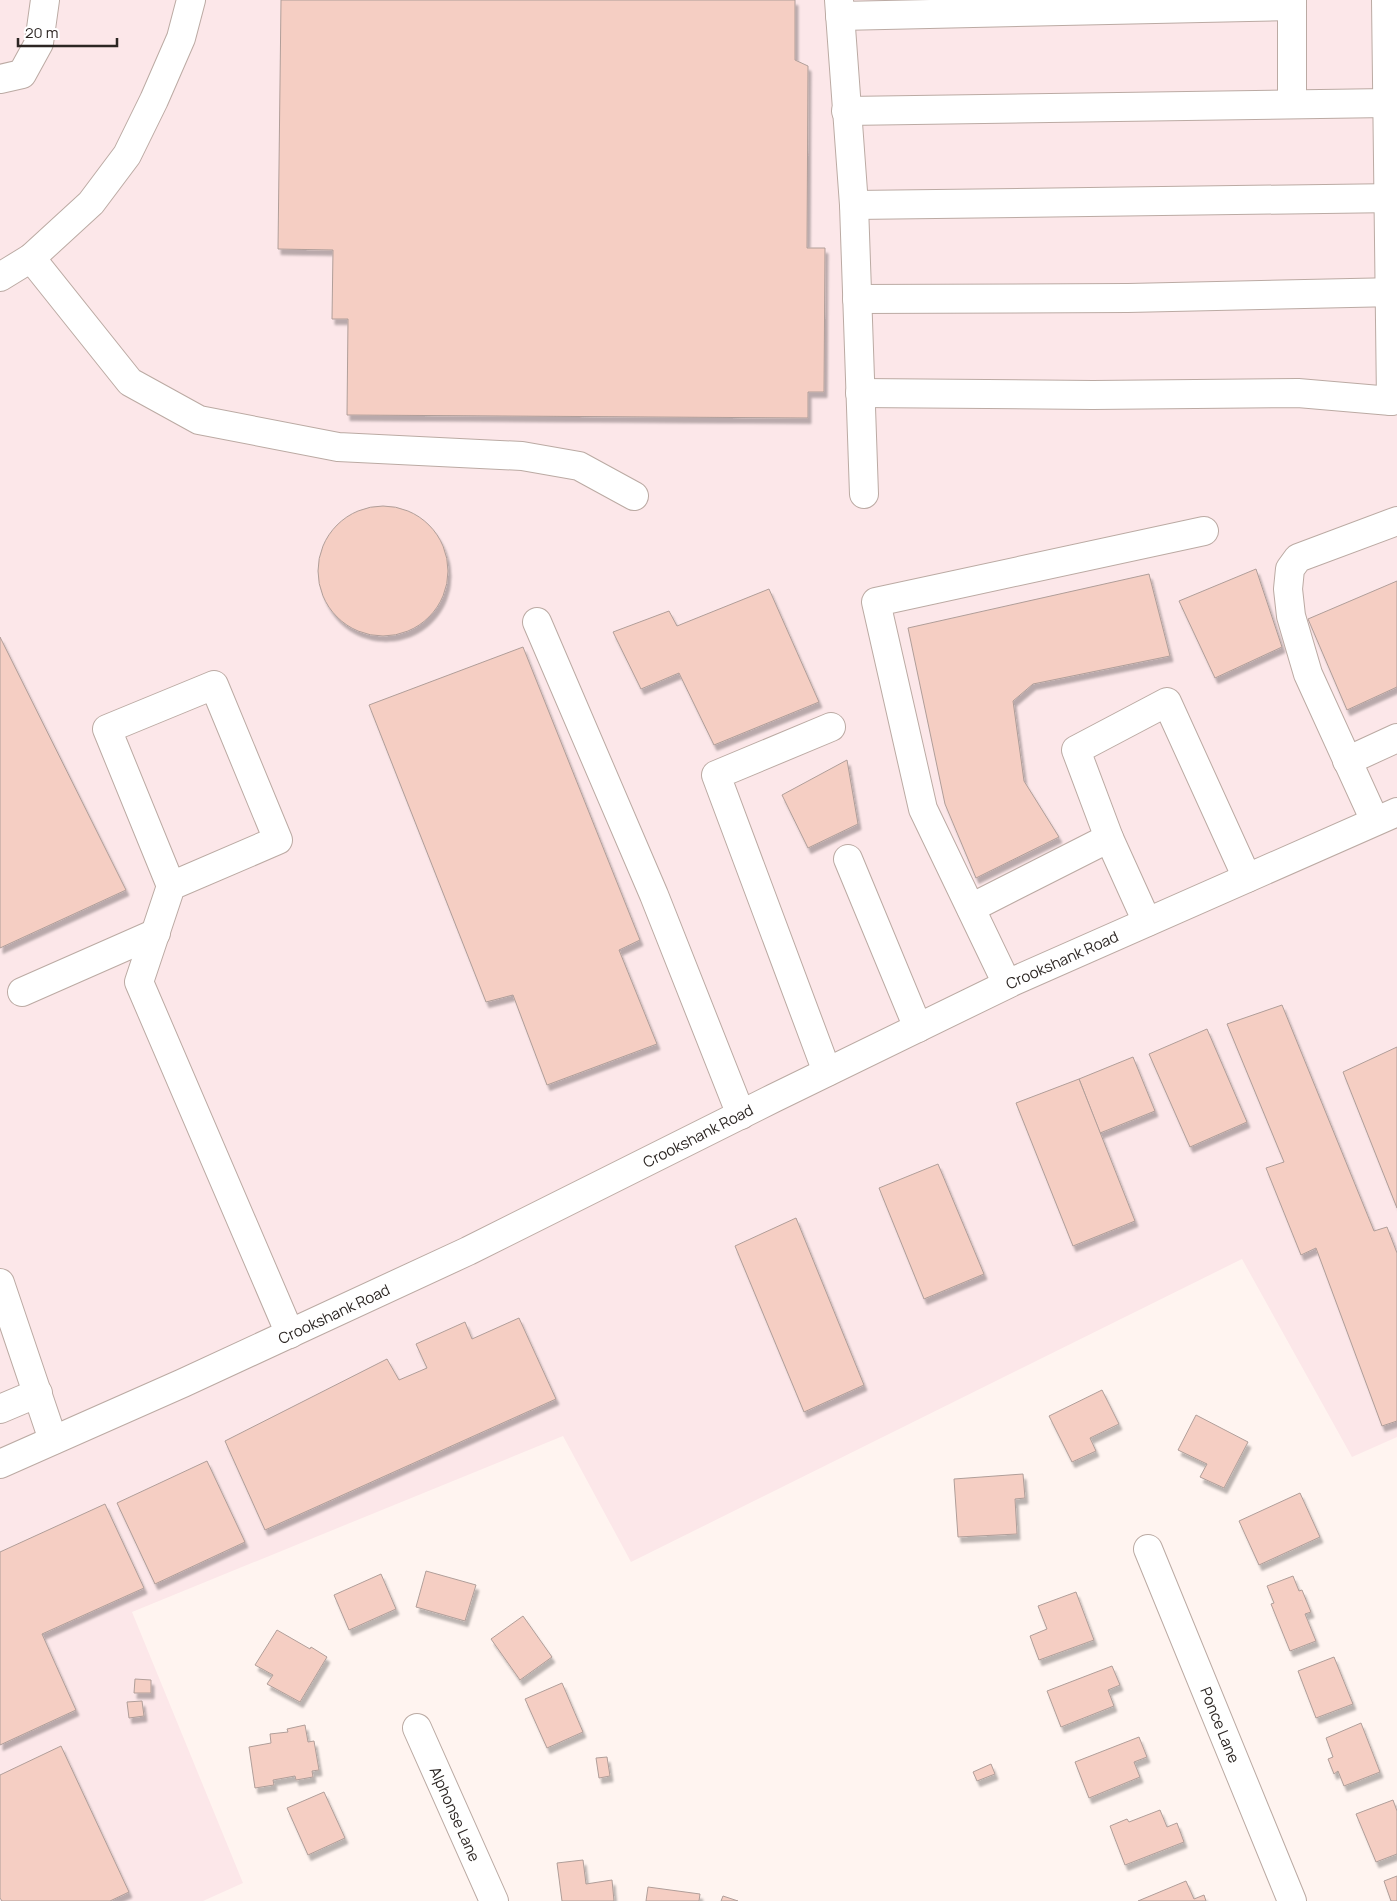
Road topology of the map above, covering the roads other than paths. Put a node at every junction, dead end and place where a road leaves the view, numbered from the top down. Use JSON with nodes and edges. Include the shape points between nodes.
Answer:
{"nodes":[{"id":1,"x":45,"y":0,"type":"edge"},
{"id":2,"x":190,"y":0,"type":"edge"},
{"id":3,"x":1292,"y":3,"type":"edge"},
{"id":4,"x":1390,"y":5,"type":"edge"},
{"id":5,"x":923,"y":7,"type":"edge"},
{"id":6,"x":839,"y":8,"type":"edge"},
{"id":7,"x":0,"y":79,"type":"edge"},
{"id":8,"x":1388,"y":103,"type":"junction"},
{"id":9,"x":1292,"y":104,"type":"junction"},
{"id":10,"x":846,"y":111,"type":"junction"},
{"id":11,"x":1393,"y":198,"type":"edge"},
{"id":12,"x":854,"y":205,"type":"junction"},
{"id":13,"x":31,"y":258,"type":"junction"},
{"id":14,"x":0,"y":276,"type":"edge"},
{"id":15,"x":1393,"y":293,"type":"edge"},
{"id":16,"x":857,"y":299,"type":"junction"},
{"id":17,"x":860,"y":393,"type":"junction"},
{"id":18,"x":1394,"y":401,"type":"edge"},
{"id":19,"x":864,"y":494,"type":"dead end"},
{"id":20,"x":634,"y":496,"type":"dead end"},
{"id":21,"x":1397,"y":521,"type":"edge"},
{"id":22,"x":1204,"y":531,"type":"dead end"},
{"id":23,"x":537,"y":622,"type":"dead end"},
{"id":24,"x":832,"y":727,"type":"dead end"},
{"id":25,"x":1397,"y":738,"type":"edge"},
{"id":26,"x":1347,"y":761,"type":"junction"},
{"id":27,"x":1386,"y":817,"type":"edge"},
{"id":28,"x":1109,"y":838,"type":"junction"},
{"id":29,"x":848,"y":859,"type":"dead end"},
{"id":30,"x":1247,"y":878,"type":"junction"},
{"id":31,"x":171,"y":886,"type":"junction"},
{"id":32,"x":970,"y":908,"type":"junction"},
{"id":33,"x":1147,"y":922,"type":"junction"},
{"id":34,"x":156,"y":933,"type":"junction"},
{"id":35,"x":1007,"y":984,"type":"junction"},
{"id":36,"x":22,"y":992,"type":"dead end"},
{"id":37,"x":918,"y":1028,"type":"junction"},
{"id":38,"x":827,"y":1072,"type":"junction"},
{"id":39,"x":741,"y":1115,"type":"junction"},
{"id":40,"x":0,"y":1283,"type":"edge"},
{"id":41,"x":290,"y":1334,"type":"junction"},
{"id":42,"x":38,"y":1393,"type":"junction"},
{"id":43,"x":0,"y":1409,"type":"edge"},
{"id":44,"x":53,"y":1440,"type":"junction"},
{"id":45,"x":0,"y":1464,"type":"edge"},
{"id":46,"x":1148,"y":1549,"type":"dead end"},
{"id":47,"x":417,"y":1728,"type":"dead end"},
{"id":48,"x":494,"y":1901,"type":"edge"},
{"id":49,"x":1292,"y":1901,"type":"edge"}],
"edges":[{"from":1,"to":7,"type":"street","via":[[39,44],[22,74]]},
{"from":2,"to":13,"type":"street","via":[[181,38],[127,154],[91,203]]},
{"from":3,"to":5,"type":"street"},
{"from":3,"to":9,"type":"street"},
{"from":4,"to":8,"type":"street"},
{"from":5,"to":6,"type":"street"},
{"from":6,"to":10,"type":"street"},
{"from":8,"to":9,"type":"street"},
{"from":8,"to":11,"type":"street"},
{"from":9,"to":10,"type":"street"},
{"from":10,"to":12,"type":"street"},
{"from":11,"to":12,"type":"street"},
{"from":11,"to":15,"type":"street"},
{"from":12,"to":16,"type":"street"},
{"from":13,"to":14,"type":"street"},
{"from":13,"to":20,"type":"street","via":[[130,382],[200,420],[338,447],[522,456],[579,466]]},
{"from":15,"to":16,"type":"street"},
{"from":15,"to":18,"type":"street"},
{"from":16,"to":17,"type":"street"},
{"from":17,"to":18,"type":"street","via":[[1298,393]]},
{"from":17,"to":19,"type":"street"},
{"from":21,"to":26,"type":"street","via":[[1298,558],[1290,569],[1290,616],[1308,674]]},
{"from":22,"to":32,"type":"street","via":[[876,602],[923,808]]},
{"from":23,"to":39,"type":"street","via":[[654,895]]},
{"from":24,"to":38,"type":"street","via":[[716,775]]},
{"from":25,"to":26,"type":"street"},
{"from":26,"to":27,"type":"street"},
{"from":27,"to":30,"type":"street","name":"Crookshank Road"},
{"from":28,"to":30,"type":"street","via":[[1076,750],[1167,702]]},
{"from":28,"to":32,"type":"street"},
{"from":28,"to":33,"type":"street"},
{"from":29,"to":37,"type":"street"},
{"from":30,"to":33,"type":"street","name":"Crookshank Road"},
{"from":31,"to":31,"type":"street","via":[[278,840],[214,685],[107,729]]},
{"from":31,"to":34,"type":"street"},
{"from":32,"to":35,"type":"street"},
{"from":33,"to":35,"type":"street","name":"Crookshank Road"},
{"from":34,"to":36,"type":"street"},
{"from":34,"to":41,"type":"street","via":[[139,982]]},
{"from":35,"to":37,"type":"street","name":"Crookshank Road"},
{"from":37,"to":38,"type":"street","name":"Crookshank Road"},
{"from":38,"to":39,"type":"street","name":"Crookshank Road"},
{"from":39,"to":41,"type":"street","name":"Crookshank Road","via":[[468,1251]]},
{"from":40,"to":42,"type":"street"},
{"from":41,"to":44,"type":"street","name":"Crookshank Road"},
{"from":42,"to":43,"type":"street"},
{"from":42,"to":44,"type":"street"},
{"from":44,"to":45,"type":"street","name":"Crookshank Road"},
{"from":46,"to":49,"type":"street","name":"Ponce Lane"},
{"from":47,"to":48,"type":"street","name":"Alphonse Lane"}]}
